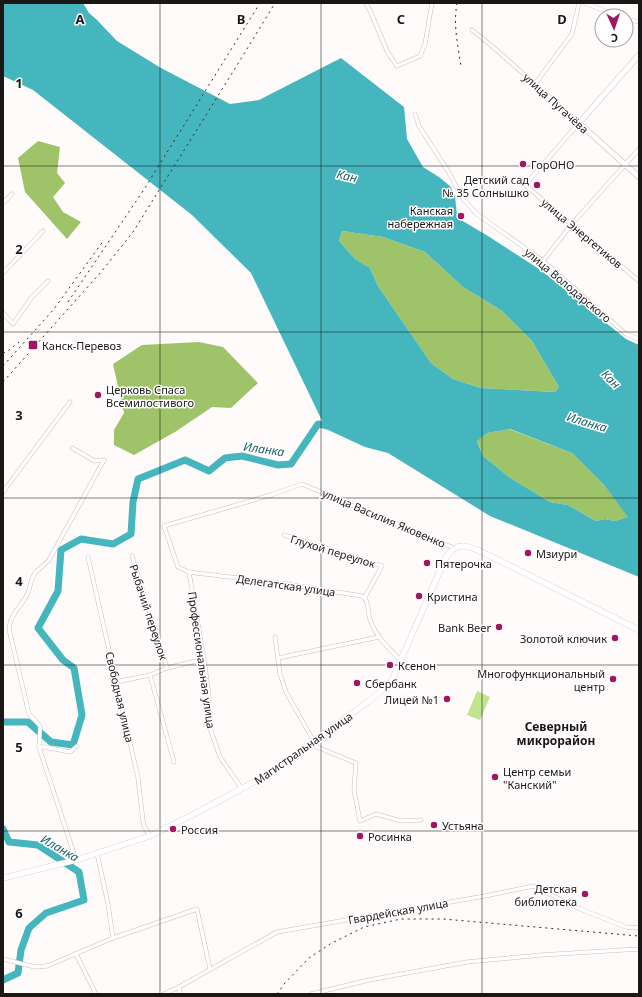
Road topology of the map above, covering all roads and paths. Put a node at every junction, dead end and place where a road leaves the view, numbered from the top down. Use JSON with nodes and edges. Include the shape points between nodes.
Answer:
{"nodes":[{"id":1,"x":366,"y":3,"type":"edge"},
{"id":2,"x":432,"y":3,"type":"edge"},
{"id":3,"x":579,"y":3,"type":"edge"},
{"id":4,"x":585,"y":3,"type":"edge"},
{"id":5,"x":598,"y":8,"type":"edge"},
{"id":6,"x":472,"y":30,"type":"dead end"},
{"id":7,"x":639,"y":55,"type":"edge"},
{"id":8,"x":535,"y":84,"type":"junction"},
{"id":9,"x":415,"y":114,"type":"dead end"},
{"id":10,"x":578,"y":123,"type":"junction"},
{"id":11,"x":639,"y":149,"type":"edge"},
{"id":12,"x":625,"y":165,"type":"junction"},
{"id":13,"x":639,"y":178,"type":"edge"},
{"id":14,"x":12,"y":194,"type":"dead end"},
{"id":15,"x":3,"y":203,"type":"edge"},
{"id":16,"x":572,"y":224,"type":"junction"},
{"id":17,"x":43,"y":231,"type":"dead end"},
{"id":18,"x":543,"y":261,"type":"junction"},
{"id":19,"x":3,"y":273,"type":"edge"},
{"id":20,"x":48,"y":281,"type":"dead end"},
{"id":21,"x":639,"y":281,"type":"edge"},
{"id":22,"x":3,"y":313,"type":"edge"},
{"id":23,"x":639,"y":339,"type":"edge"},
{"id":24,"x":70,"y":402,"type":"dead end"},
{"id":25,"x":72,"y":448,"type":"dead end"},
{"id":26,"x":3,"y":492,"type":"edge"},
{"id":27,"x":284,"y":535,"type":"dead end"},
{"id":28,"x":454,"y":548,"type":"junction"},
{"id":29,"x":132,"y":556,"type":"dead end"},
{"id":30,"x":88,"y":557,"type":"dead end"},
{"id":31,"x":189,"y":572,"type":"junction"},
{"id":32,"x":365,"y":597,"type":"junction"},
{"id":33,"x":637,"y":629,"type":"edge"},
{"id":34,"x":275,"y":637,"type":"dead end"},
{"id":35,"x":379,"y":637,"type":"junction"},
{"id":36,"x":278,"y":658,"type":"junction"},
{"id":37,"x":204,"y":659,"type":"junction"},
{"id":38,"x":400,"y":660,"type":"junction"},
{"id":39,"x":167,"y":668,"type":"junction"},
{"id":40,"x":150,"y":675,"type":"junction"},
{"id":41,"x":116,"y":682,"type":"junction"},
{"id":42,"x":314,"y":742,"type":"junction"},
{"id":43,"x":77,"y":746,"type":"dead end"},
{"id":44,"x":38,"y":747,"type":"junction"},
{"id":45,"x":174,"y":762,"type":"dead end"},
{"id":46,"x":242,"y":789,"type":"junction"},
{"id":47,"x":421,"y":820,"type":"dead end"},
{"id":48,"x":150,"y":836,"type":"junction"},
{"id":49,"x":97,"y":853,"type":"junction"},
{"id":50,"x":74,"y":860,"type":"junction"},
{"id":51,"x":3,"y":878,"type":"edge"},
{"id":52,"x":639,"y":928,"type":"edge"},
{"id":53,"x":113,"y":938,"type":"junction"},
{"id":54,"x":639,"y":949,"type":"edge"},
{"id":55,"x":76,"y":954,"type":"junction"},
{"id":56,"x":3,"y":959,"type":"edge"},
{"id":57,"x":210,"y":969,"type":"junction"},
{"id":58,"x":179,"y":987,"type":"junction"},
{"id":59,"x":96,"y":994,"type":"edge"},
{"id":60,"x":164,"y":994,"type":"edge"},
{"id":61,"x":180,"y":994,"type":"edge"},
{"id":62,"x":311,"y":994,"type":"edge"}],
"edges":[{"from":1,"to":2,"type":"street","via":[[388,53],[397,66],[420,56],[425,44]]},
{"from":3,"to":8,"type":"street","via":[[572,34]]},
{"from":4,"to":5,"type":"street"},
{"from":6,"to":8,"type":"street","name":"улица Пугачёва"},
{"from":7,"to":10,"type":"main road"},
{"from":8,"to":10,"type":"street","name":"улица Пугачёва"},
{"from":9,"to":18,"type":"street","name":"улица Володарского","via":[[419,126],[463,199],[477,214]]},
{"from":10,"to":12,"type":"main road","name":"улица Пугачёва"},
{"from":10,"to":16,"type":"street","name":"улица Энергетиков","via":[[525,185]]},
{"from":11,"to":12,"type":"street"},
{"from":12,"to":13,"type":"main road","name":"улица Пугачёва"},
{"from":12,"to":16,"type":"street"},
{"from":14,"to":15,"type":"street"},
{"from":16,"to":18,"type":"street"},
{"from":16,"to":21,"type":"street","name":"улица Энергетиков"},
{"from":17,"to":19,"type":"street"},
{"from":18,"to":23,"type":"street","name":"улица Володарского","via":[[626,334]]},
{"from":20,"to":22,"type":"street","via":[[13,324]]},
{"from":24,"to":26,"type":"street"},
{"from":25,"to":44,"type":"street","via":[[95,461],[104,460],[49,560],[34,575],[27,594],[9,623],[29,714],[40,726]]},
{"from":27,"to":32,"type":"street","name":"Глухой переулок","via":[[382,566]]},
{"from":28,"to":31,"type":"street","name":"улица Василия Яковенко","via":[[302,484],[164,526],[178,567]]},
{"from":28,"to":33,"type":"main road","name":"улица Василия Яковенко","via":[[463,545],[484,553]]},
{"from":28,"to":38,"type":"main road","name":"Магистральная улица","via":[[446,557]]},
{"from":29,"to":39,"type":"street","name":"Рыбачий переулок"},
{"from":30,"to":41,"type":"street","name":"Свободная улица"},
{"from":31,"to":32,"type":"street","name":"Делегатская улица"},
{"from":31,"to":37,"type":"street","name":"Профессиональная улица"},
{"from":32,"to":35,"type":"street","via":[[369,618]]},
{"from":34,"to":36,"type":"street"},
{"from":35,"to":36,"type":"street"},
{"from":35,"to":38,"type":"street"},
{"from":36,"to":42,"type":"street","via":[[286,692]]},
{"from":37,"to":39,"type":"street"},
{"from":37,"to":46,"type":"street","name":"Профессиональная улица","via":[[209,696],[209,725],[220,757]]},
{"from":38,"to":42,"type":"main road","name":"Магистральная улица","via":[[392,680],[380,692]]},
{"from":39,"to":40,"type":"street"},
{"from":40,"to":41,"type":"street"},
{"from":40,"to":45,"type":"street","name":"Рыбачий переулок"},
{"from":41,"to":48,"type":"street","name":"Свободная улица","via":[[138,778],[142,821]]},
{"from":42,"to":46,"type":"main road","name":"Магистральная улица"},
{"from":42,"to":47,"type":"street","via":[[317,747],[356,763],[354,790],[360,822],[376,814],[402,821]]},
{"from":43,"to":44,"type":"street","via":[[70,752]]},
{"from":44,"to":50,"type":"street"},
{"from":46,"to":48,"type":"main road","name":"Магистральная улица"},
{"from":48,"to":49,"type":"main road","name":"Магистральная улица"},
{"from":49,"to":50,"type":"main road","name":"Магистральная улица"},
{"from":49,"to":53,"type":"street"},
{"from":50,"to":51,"type":"main road","name":"Магистральная улица"},
{"from":52,"to":57,"type":"street","name":"Гвардейская улица","via":[[626,927],[580,909],[533,886],[277,932]]},
{"from":53,"to":55,"type":"street"},
{"from":53,"to":57,"type":"street","via":[[197,909]]},
{"from":54,"to":62,"type":"street","via":[[466,962]]},
{"from":55,"to":56,"type":"street","via":[[47,966],[36,967]]},
{"from":55,"to":59,"type":"street"},
{"from":57,"to":58,"type":"street","name":"Гвардейская улица"},
{"from":58,"to":60,"type":"street","name":"Гвардейская улица"},
{"from":58,"to":61,"type":"street"}]}
